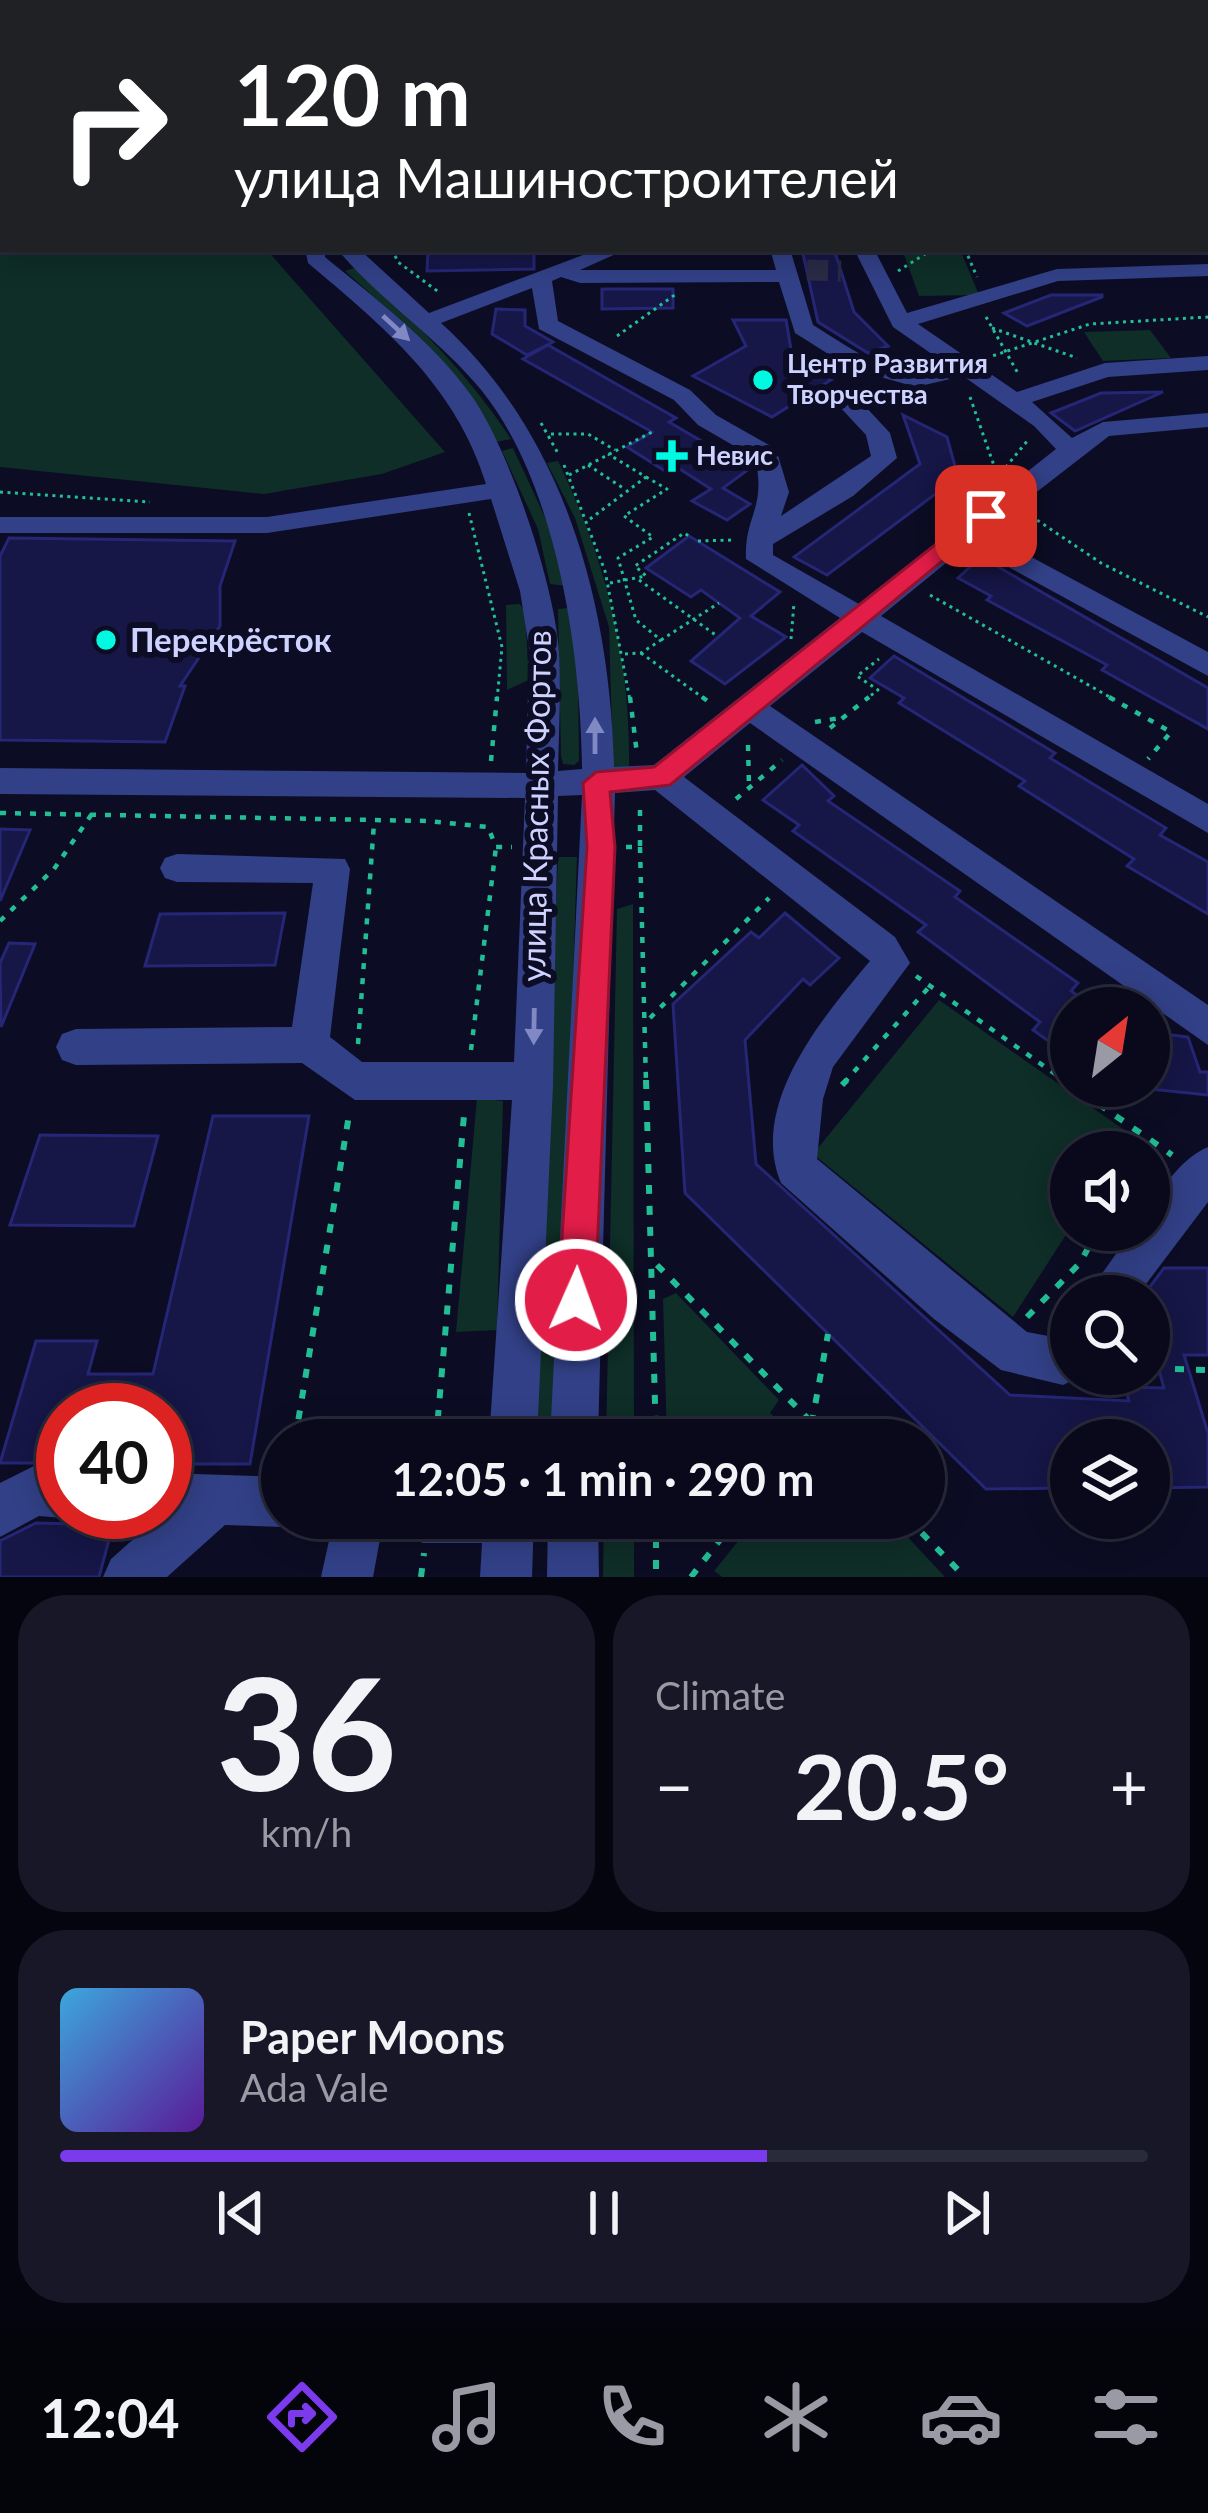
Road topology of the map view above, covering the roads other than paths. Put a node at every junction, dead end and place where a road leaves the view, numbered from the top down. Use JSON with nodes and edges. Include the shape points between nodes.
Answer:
{"nodes":[{"id":1,"x":315,"y":252,"type":"edge"},
{"id":2,"x":351,"y":252,"type":"edge"},
{"id":3,"x":609,"y":252,"type":"edge"},
{"id":4,"x":870,"y":260,"type":"edge"},
{"id":5,"x":790,"y":266,"type":"edge"},
{"id":6,"x":841,"y":271,"type":"tunnel mouth"},
{"id":7,"x":1208,"y":271,"type":"edge"},
{"id":8,"x":550,"y":274,"type":"junction"},
{"id":9,"x":442,"y":316,"type":"junction"},
{"id":10,"x":901,"y":322,"type":"junction"},
{"id":11,"x":1208,"y":364,"type":"edge"},
{"id":12,"x":962,"y":369,"type":"junction"},
{"id":13,"x":854,"y":394,"type":"dead end"},
{"id":14,"x":1020,"y":394,"type":"junction"},
{"id":15,"x":1208,"y":420,"type":"edge"},
{"id":16,"x":1070,"y":450,"type":"junction"},
{"id":17,"x":502,"y":489,"type":"junction"},
{"id":18,"x":0,"y":525,"type":"edge"},
{"id":19,"x":965,"y":532,"type":"junction"},
{"id":20,"x":759,"y":540,"type":"junction"},
{"id":21,"x":594,"y":586,"type":"junction"},
{"id":22,"x":534,"y":592,"type":"junction"},
{"id":23,"x":858,"y":617,"type":"junction"},
{"id":24,"x":1208,"y":665,"type":"edge"},
{"id":25,"x":730,"y":705,"type":"junction"},
{"id":26,"x":651,"y":780,"type":"junction"},
{"id":27,"x":0,"y":781,"type":"edge"},
{"id":28,"x":540,"y":783,"type":"junction"},
{"id":29,"x":596,"y":783,"type":"junction"},
{"id":30,"x":1208,"y":820,"type":"edge"},
{"id":31,"x":177,"y":868,"type":"dead end"},
{"id":32,"x":1208,"y":1027,"type":"edge"},
{"id":33,"x":1208,"y":1042,"type":"edge"},
{"id":34,"x":309,"y":1045,"type":"junction"},
{"id":35,"x":76,"y":1047,"type":"dead end"},
{"id":36,"x":1208,"y":1054,"type":"edge"},
{"id":37,"x":533,"y":1085,"type":"junction"},
{"id":38,"x":1205,"y":1172,"type":"edge"},
{"id":39,"x":1125,"y":1275,"type":"edge"},
{"id":40,"x":1050,"y":1360,"type":"edge"},
{"id":41,"x":514,"y":1419,"type":"edge"},
{"id":42,"x":574,"y":1419,"type":"edge"},
{"id":43,"x":36,"y":1491,"type":"edge"},
{"id":44,"x":192,"y":1500,"type":"edge"},
{"id":45,"x":261,"y":1502,"type":"edge"},
{"id":46,"x":0,"y":1512,"type":"edge"},
{"id":47,"x":159,"y":1539,"type":"edge"},
{"id":48,"x":354,"y":1539,"type":"edge"},
{"id":49,"x":508,"y":1539,"type":"edge"},
{"id":50,"x":573,"y":1539,"type":"edge"},
{"id":51,"x":129,"y":1577,"type":"edge"},
{"id":52,"x":347,"y":1577,"type":"edge"},
{"id":53,"x":506,"y":1577,"type":"edge"},
{"id":54,"x":573,"y":1577,"type":"edge"}],
"edges":[{"from":1,"to":17,"type":"street","name":"улица Красных Фортов","one_way":true,"via":[[461,398]]},
{"from":2,"to":9,"type":"street","name":"улица Красных Фортов"},
{"from":3,"to":8,"type":"street"},
{"from":4,"to":6,"type":"street"},
{"from":4,"to":10,"type":"street"},
{"from":5,"to":8,"type":"street","via":[[692,277]]},
{"from":5,"to":12,"type":"street","via":[[803,328],[878,374],[932,381]]},
{"from":7,"to":10,"type":"street","via":[[1057,274]]},
{"from":8,"to":9,"type":"street"},
{"from":8,"to":20,"type":"street","via":[[547,324],[709,409],[767,454],[776,492]]},
{"from":9,"to":21,"type":"street","name":"улица Красных Фортов","via":[[525,439]]},
{"from":10,"to":12,"type":"street"},
{"from":11,"to":14,"type":"street","via":[[1108,369]]},
{"from":12,"to":14,"type":"street"},
{"from":13,"to":20,"type":"street","via":[[850,405],[878,433],[884,458]]},
{"from":14,"to":16,"type":"street"},
{"from":15,"to":16,"type":"street","via":[[1103,429]]},
{"from":16,"to":19,"type":"street","via":[[1002,488]]},
{"from":17,"to":18,"type":"street","via":[[267,525]]},
{"from":17,"to":22,"type":"street","name":"улица Красных Фортов"},
{"from":19,"to":23,"type":"street"},
{"from":19,"to":24,"type":"street"},
{"from":20,"to":23,"type":"street","via":[[760,559]]},
{"from":21,"to":22,"type":"street"},
{"from":29,"to":21,"type":"street","name":"улица Красных Фортов","one_way":true},
{"from":22,"to":28,"type":"street","name":"улица Красных Фортов","via":[[544,647]]},
{"from":23,"to":25,"type":"street"},
{"from":23,"to":30,"type":"street"},
{"from":25,"to":26,"type":"street"},
{"from":25,"to":32,"type":"street","via":[[801,743]]},
{"from":26,"to":29,"type":"street"},
{"from":26,"to":40,"type":"street","via":[[713,818],[891,963],[810,1062],[796,1168],[1017,1354]]},
{"from":27,"to":28,"type":"street"},
{"from":28,"to":29,"type":"street"},
{"from":28,"to":37,"type":"street","name":"улица Красных Фортов","one_way":true,"via":[[516,847]]},
{"from":29,"to":42,"type":"street","name":"улица Красных Фортов","via":[[601,847]]},
{"from":31,"to":34,"type":"street","via":[[334,869]]},
{"from":33,"to":36,"type":"street"},
{"from":34,"to":35,"type":"street"},
{"from":34,"to":37,"type":"street","via":[[355,1082]]},
{"from":37,"to":41,"type":"street","name":"улица Красных Фортов"},
{"from":38,"to":39,"type":"street"},
{"from":43,"to":46,"type":"street"},
{"from":44,"to":45,"type":"street"},
{"from":47,"to":51,"type":"street"},
{"from":48,"to":52,"type":"street"},
{"from":49,"to":53,"type":"street"},
{"from":50,"to":54,"type":"street"}]}
